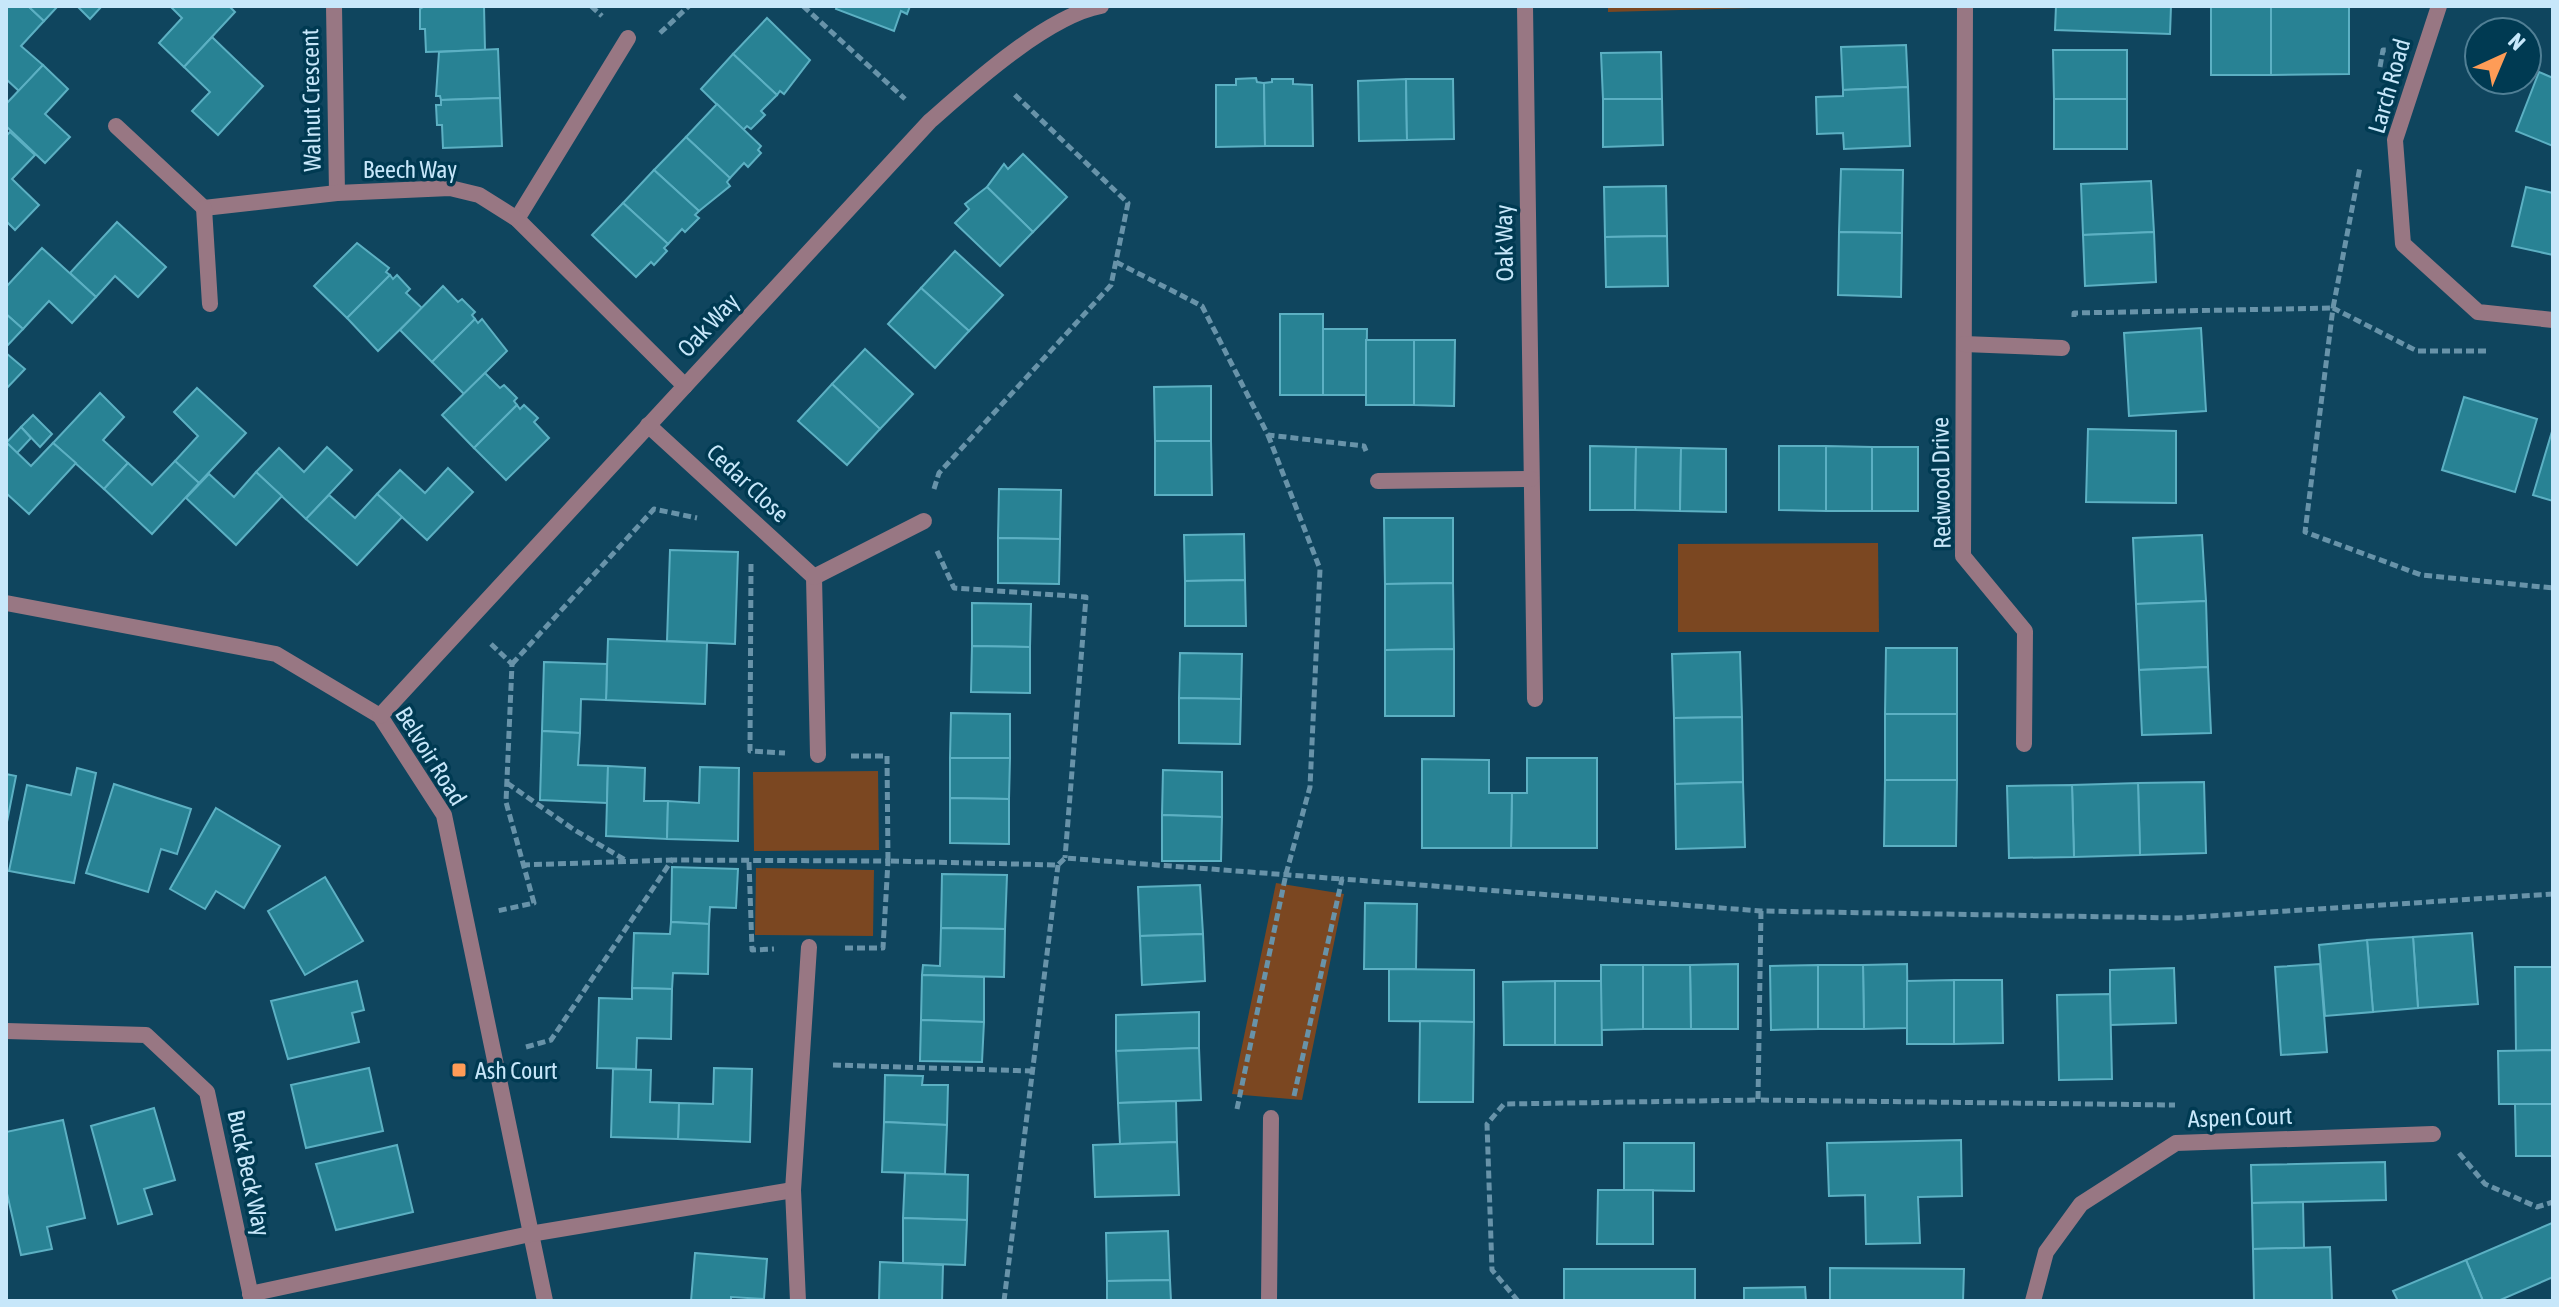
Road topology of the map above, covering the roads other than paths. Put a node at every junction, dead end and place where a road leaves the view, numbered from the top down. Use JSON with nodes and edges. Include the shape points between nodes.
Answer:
{"nodes":[{"id":1,"x":334,"y":6,"type":"edge"},
{"id":2,"x":1525,"y":6,"type":"edge"},
{"id":3,"x":1965,"y":6,"type":"edge"},
{"id":4,"x":2439,"y":6,"type":"edge"},
{"id":5,"x":1089,"y":7,"type":"edge"},
{"id":6,"x":628,"y":38,"type":"dead end"},
{"id":7,"x":116,"y":126,"type":"dead end"},
{"id":8,"x":337,"y":193,"type":"junction"},
{"id":9,"x":204,"y":208,"type":"junction"},
{"id":10,"x":517,"y":219,"type":"junction"},
{"id":11,"x":210,"y":304,"type":"dead end"},
{"id":12,"x":2553,"y":320,"type":"edge"},
{"id":13,"x":1964,"y":344,"type":"junction"},
{"id":14,"x":2062,"y":348,"type":"road end"},
{"id":15,"x":685,"y":386,"type":"junction"},
{"id":16,"x":648,"y":425,"type":"junction"},
{"id":17,"x":1531,"y":479,"type":"junction"},
{"id":18,"x":1378,"y":481,"type":"road end"},
{"id":19,"x":924,"y":521,"type":"road end"},
{"id":20,"x":814,"y":577,"type":"junction"},
{"id":21,"x":6,"y":603,"type":"edge"},
{"id":22,"x":1535,"y":699,"type":"dead end"},
{"id":23,"x":380,"y":716,"type":"junction"},
{"id":24,"x":2024,"y":744,"type":"dead end"},
{"id":25,"x":818,"y":755,"type":"road end"},
{"id":26,"x":809,"y":947,"type":"road end"},
{"id":27,"x":6,"y":1031,"type":"edge"},
{"id":28,"x":1271,"y":1118,"type":"road end"},
{"id":29,"x":2433,"y":1134,"type":"road end"},
{"id":30,"x":793,"y":1190,"type":"junction"},
{"id":31,"x":530,"y":1234,"type":"junction"},
{"id":32,"x":251,"y":1298,"type":"edge"},
{"id":33,"x":545,"y":1301,"type":"edge"},
{"id":34,"x":798,"y":1301,"type":"edge"},
{"id":35,"x":1269,"y":1301,"type":"edge"},
{"id":36,"x":2033,"y":1301,"type":"edge"}],
"edges":[{"from":1,"to":8,"type":"street","name":"Walnut Crescent"},
{"from":2,"to":17,"type":"street","name":"Oak Way"},
{"from":3,"to":13,"type":"street","name":"Redwood Drive"},
{"from":4,"to":12,"type":"street","name":"Larch Road","via":[[2395,140],[2403,244],[2478,312]]},
{"from":5,"to":15,"type":"street","name":"Oak Way","via":[[989,69],[930,121]]},
{"from":6,"to":10,"type":"street"},
{"from":7,"to":9,"type":"street"},
{"from":8,"to":9,"type":"street","name":"Beech Way"},
{"from":8,"to":10,"type":"street","name":"Beech Way","via":[[450,188],[479,195]]},
{"from":9,"to":11,"type":"street"},
{"from":10,"to":15,"type":"street","name":"Beech Way"},
{"from":13,"to":14,"type":"street"},
{"from":13,"to":24,"type":"street","name":"Redwood Drive","via":[[1963,556],[2025,631]]},
{"from":15,"to":16,"type":"street","name":"Oak Way"},
{"from":16,"to":20,"type":"street","name":"Cedar Close"},
{"from":16,"to":23,"type":"street","name":"Oak Way"},
{"from":17,"to":18,"type":"street"},
{"from":17,"to":22,"type":"street","name":"Oak Way"},
{"from":19,"to":20,"type":"street"},
{"from":20,"to":25,"type":"street"},
{"from":21,"to":23,"type":"street","name":"Belvoir Road","via":[[276,654]]},
{"from":23,"to":31,"type":"street","name":"Belvoir Road","via":[[444,815]]},
{"from":26,"to":30,"type":"street"},
{"from":27,"to":32,"type":"street","name":"Buck Beck Way","via":[[146,1035],[207,1092]]},
{"from":28,"to":35,"type":"street"},
{"from":29,"to":36,"type":"street","name":"Aspen Court","via":[[2176,1143],[2081,1204],[2046,1252]]},
{"from":30,"to":31,"type":"street"},
{"from":30,"to":34,"type":"street"},
{"from":31,"to":32,"type":"street","name":"Buck Beck Way"},
{"from":31,"to":33,"type":"street","name":"Belvoir Road"}]}
